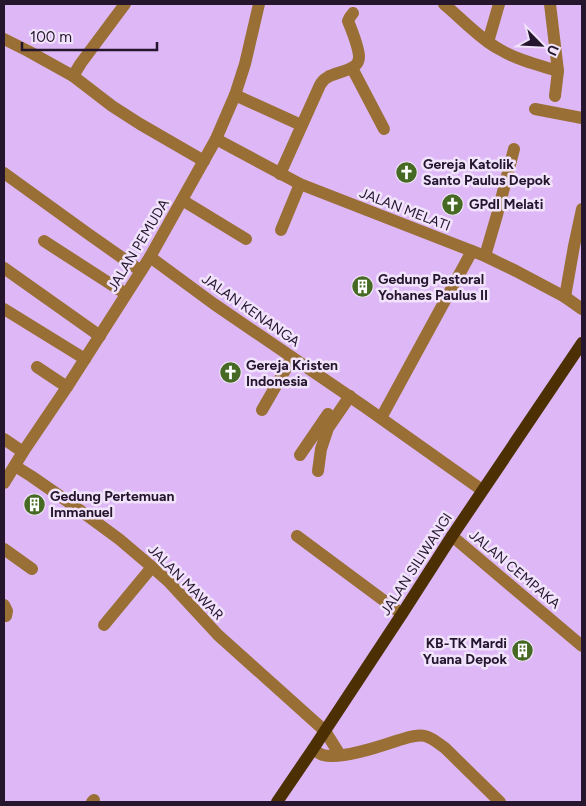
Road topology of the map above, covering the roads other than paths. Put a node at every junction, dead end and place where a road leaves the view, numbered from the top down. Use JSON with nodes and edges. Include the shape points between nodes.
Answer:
{"nodes":[{"id":1,"x":124,"y":4,"type":"edge"},
{"id":2,"x":259,"y":4,"type":"edge"},
{"id":3,"x":444,"y":4,"type":"edge"},
{"id":4,"x":499,"y":4,"type":"edge"},
{"id":5,"x":550,"y":4,"type":"edge"},
{"id":6,"x":353,"y":13,"type":"dead end"},
{"id":7,"x":4,"y":39,"type":"edge"},
{"id":8,"x":488,"y":42,"type":"junction"},
{"id":9,"x":352,"y":68,"type":"junction"},
{"id":10,"x":558,"y":71,"type":"junction"},
{"id":11,"x":73,"y":76,"type":"junction"},
{"id":12,"x":236,"y":95,"type":"junction"},
{"id":13,"x":555,"y":96,"type":"dead end"},
{"id":14,"x":536,"y":109,"type":"dead end"},
{"id":15,"x":582,"y":118,"type":"edge"},
{"id":16,"x":301,"y":125,"type":"junction"},
{"id":17,"x":384,"y":129,"type":"dead end"},
{"id":18,"x":216,"y":139,"type":"junction"},
{"id":19,"x":514,"y":149,"type":"dead end"},
{"id":20,"x":204,"y":161,"type":"junction"},
{"id":21,"x":4,"y":173,"type":"edge"},
{"id":22,"x":280,"y":174,"type":"junction"},
{"id":23,"x":300,"y":184,"type":"junction"},
{"id":24,"x":182,"y":200,"type":"junction"},
{"id":25,"x":582,"y":209,"type":"edge"},
{"id":26,"x":281,"y":230,"type":"dead end"},
{"id":27,"x":246,"y":239,"type":"dead end"},
{"id":28,"x":44,"y":241,"type":"dead end"},
{"id":29,"x":472,"y":251,"type":"junction"},
{"id":30,"x":485,"y":256,"type":"junction"},
{"id":31,"x":150,"y":257,"type":"junction"},
{"id":32,"x":4,"y":268,"type":"edge"},
{"id":33,"x":141,"y":271,"type":"junction"},
{"id":34,"x":126,"y":294,"type":"junction"},
{"id":35,"x":565,"y":297,"type":"junction"},
{"id":36,"x":4,"y":309,"type":"edge"},
{"id":37,"x":582,"y":309,"type":"edge"},
{"id":38,"x":100,"y":336,"type":"junction"},
{"id":39,"x":582,"y":343,"type":"edge"},
{"id":40,"x":292,"y":358,"type":"junction"},
{"id":41,"x":85,"y":359,"type":"junction"},
{"id":42,"x":37,"y":367,"type":"dead end"},
{"id":43,"x":67,"y":387,"type":"junction"},
{"id":44,"x":346,"y":394,"type":"junction"},
{"id":45,"x":262,"y":410,"type":"dead end"},
{"id":46,"x":380,"y":418,"type":"junction"},
{"id":47,"x":4,"y":439,"type":"edge"},
{"id":48,"x":23,"y":452,"type":"junction"},
{"id":49,"x":300,"y":455,"type":"dead end"},
{"id":50,"x":15,"y":466,"type":"junction"},
{"id":51,"x":318,"y":471,"type":"dead end"},
{"id":52,"x":4,"y":483,"type":"edge"},
{"id":53,"x":482,"y":490,"type":"junction"},
{"id":54,"x":297,"y":536,"type":"dead end"},
{"id":55,"x":452,"y":536,"type":"junction"},
{"id":56,"x":4,"y":549,"type":"edge"},
{"id":57,"x":152,"y":567,"type":"junction"},
{"id":58,"x":32,"y":569,"type":"dead end"},
{"id":59,"x":402,"y":614,"type":"junction"},
{"id":60,"x":104,"y":625,"type":"dead end"},
{"id":61,"x":582,"y":646,"type":"edge"},
{"id":62,"x":325,"y":731,"type":"junction"},
{"id":63,"x":314,"y":749,"type":"junction"},
{"id":64,"x":340,"y":755,"type":"junction"},
{"id":65,"x":277,"y":802,"type":"edge"},
{"id":66,"x":500,"y":802,"type":"edge"}],
"edges":[{"from":1,"to":11,"type":"street"},
{"from":2,"to":12,"type":"street","name":"JALAN PEMUDA"},
{"from":3,"to":8,"type":"street"},
{"from":4,"to":8,"type":"street"},
{"from":5,"to":10,"type":"street"},
{"from":6,"to":9,"type":"street","via":[[348,21],[359,59]]},
{"from":7,"to":11,"type":"street"},
{"from":8,"to":10,"type":"street","via":[[510,55]]},
{"from":9,"to":16,"type":"street","via":[[324,79]]},
{"from":9,"to":17,"type":"street"},
{"from":10,"to":13,"type":"street"},
{"from":11,"to":20,"type":"street","via":[[112,106]]},
{"from":12,"to":16,"type":"street"},
{"from":12,"to":18,"type":"street","name":"JALAN PEMUDA"},
{"from":14,"to":15,"type":"street"},
{"from":16,"to":22,"type":"street"},
{"from":18,"to":20,"type":"street","name":"JALAN PEMUDA"},
{"from":18,"to":22,"type":"street","name":"JALAN MELATI"},
{"from":19,"to":30,"type":"street"},
{"from":20,"to":24,"type":"street","name":"JALAN PEMUDA"},
{"from":21,"to":33,"type":"street"},
{"from":22,"to":23,"type":"street","name":"JALAN MELATI"},
{"from":23,"to":26,"type":"street"},
{"from":23,"to":29,"type":"street","name":"JALAN MELATI"},
{"from":24,"to":27,"type":"street"},
{"from":24,"to":31,"type":"street","name":"JALAN PEMUDA"},
{"from":25,"to":35,"type":"street"},
{"from":28,"to":34,"type":"street"},
{"from":29,"to":30,"type":"street","name":"JALAN MELATI"},
{"from":29,"to":46,"type":"street"},
{"from":30,"to":35,"type":"street","name":"JALAN MELATI"},
{"from":31,"to":33,"type":"street","name":"JALAN PEMUDA"},
{"from":31,"to":40,"type":"street","name":"JALAN KENANGA"},
{"from":32,"to":38,"type":"street"},
{"from":33,"to":34,"type":"street","name":"JALAN PEMUDA"},
{"from":34,"to":38,"type":"street","name":"JALAN PEMUDA"},
{"from":35,"to":37,"type":"street","name":"JALAN MELATI"},
{"from":36,"to":41,"type":"street"},
{"from":38,"to":41,"type":"street","name":"JALAN PEMUDA"},
{"from":39,"to":53,"type":"main road","name":"JALAN SILIWANGI"},
{"from":40,"to":44,"type":"street","name":"JALAN KENANGA"},
{"from":40,"to":45,"type":"street"},
{"from":41,"to":43,"type":"street","name":"JALAN PEMUDA"},
{"from":42,"to":43,"type":"street"},
{"from":43,"to":48,"type":"street","name":"JALAN PEMUDA"},
{"from":44,"to":46,"type":"street","name":"JALAN KENANGA"},
{"from":44,"to":49,"type":"street"},
{"from":44,"to":51,"type":"street","via":[[328,428]]},
{"from":46,"to":53,"type":"street","name":"JALAN KENANGA"},
{"from":47,"to":48,"type":"street"},
{"from":48,"to":50,"type":"street","name":"JALAN PEMUDA"},
{"from":50,"to":52,"type":"street","name":"JALAN PEMUDA"},
{"from":50,"to":57,"type":"street","name":"JALAN MAWAR","via":[[119,539]]},
{"from":53,"to":55,"type":"main road","name":"JALAN SILIWANGI"},
{"from":54,"to":59,"type":"street"},
{"from":55,"to":59,"type":"main road","name":"JALAN SILIWANGI"},
{"from":55,"to":61,"type":"street","name":"JALAN CEMPAKA"},
{"from":56,"to":58,"type":"street"},
{"from":57,"to":60,"type":"street"},
{"from":57,"to":62,"type":"street","name":"JALAN MAWAR","via":[[218,635]]},
{"from":59,"to":62,"type":"main road","name":"JALAN SILIWANGI"},
{"from":62,"to":63,"type":"main road","name":"JALAN SILIWANGI"},
{"from":62,"to":64,"type":"street","name":"JALAN MAWAR"},
{"from":63,"to":64,"type":"street","via":[[327,756]]},
{"from":63,"to":65,"type":"main road","name":"JALAN SILIWANGI"},
{"from":64,"to":66,"type":"street","via":[[365,751],[411,736],[424,736],[445,748]]}]}
